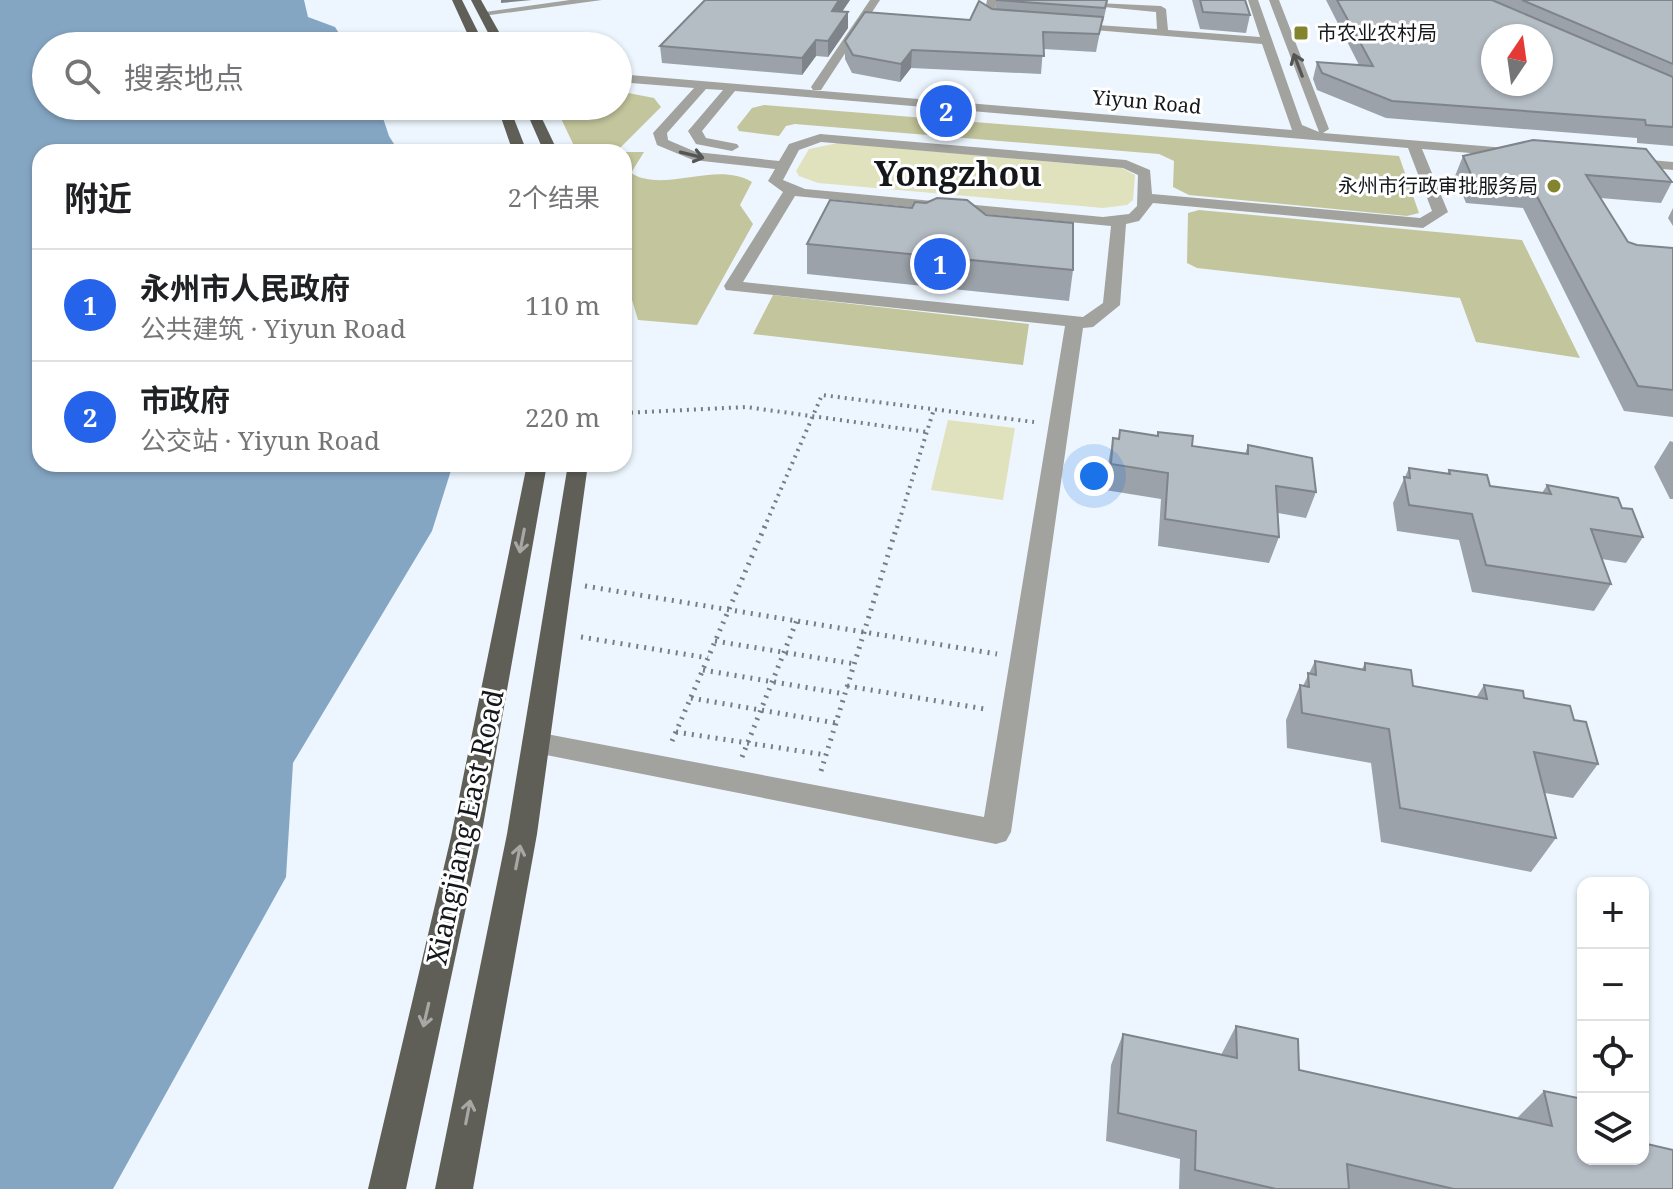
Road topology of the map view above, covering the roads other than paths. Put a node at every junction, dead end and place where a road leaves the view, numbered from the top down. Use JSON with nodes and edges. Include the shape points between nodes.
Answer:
{"nodes":[{"id":1,"x":457,"y":0,"type":"edge"},
{"id":2,"x":476,"y":0,"type":"edge"},
{"id":3,"x":597,"y":0,"type":"edge"},
{"id":4,"x":875,"y":0,"type":"edge"},
{"id":5,"x":992,"y":0,"type":"edge"},
{"id":6,"x":1037,"y":0,"type":"edge"},
{"id":7,"x":1253,"y":0,"type":"edge"},
{"id":8,"x":1274,"y":0,"type":"edge"},
{"id":9,"x":483,"y":13,"type":"junction"},
{"id":10,"x":1022,"y":22,"type":"edge"},
{"id":11,"x":1053,"y":24,"type":"edge"},
{"id":12,"x":472,"y":32,"type":"edge"},
{"id":13,"x":493,"y":32,"type":"edge"},
{"id":14,"x":1163,"y":32,"type":"junction"},
{"id":15,"x":1267,"y":41,"type":"junction"},
{"id":16,"x":632,"y":72,"type":"edge"},
{"id":17,"x":632,"y":79,"type":"edge"},
{"id":18,"x":703,"y":85,"type":"junction"},
{"id":19,"x":732,"y":87,"type":"junction"},
{"id":20,"x":817,"y":87,"type":"junction"},
{"id":21,"x":508,"y":120,"type":"edge"},
{"id":22,"x":536,"y":120,"type":"edge"},
{"id":23,"x":1296,"y":127,"type":"junction"},
{"id":24,"x":1317,"y":132,"type":"junction"},
{"id":25,"x":517,"y":144,"type":"edge"},
{"id":26,"x":547,"y":144,"type":"edge"},
{"id":27,"x":1413,"y":144,"type":"junction"},
{"id":28,"x":790,"y":152,"type":"junction"},
{"id":29,"x":1673,"y":158,"type":"edge"},
{"id":30,"x":781,"y":165,"type":"junction"},
{"id":31,"x":1673,"y":166,"type":"edge"},
{"id":32,"x":791,"y":191,"type":"junction"},
{"id":33,"x":1145,"y":198,"type":"junction"},
{"id":34,"x":1119,"y":221,"type":"junction"},
{"id":35,"x":1075,"y":322,"type":"junction"},
{"id":36,"x":535,"y":472,"type":"edge"},
{"id":37,"x":577,"y":472,"type":"edge"},
{"id":38,"x":536,"y":743,"type":"junction"},
{"id":39,"x":387,"y":1189,"type":"edge"},
{"id":40,"x":454,"y":1189,"type":"edge"}],
"edges":[{"from":1,"to":12,"type":"main road"},
{"from":2,"to":9,"type":"main road"},
{"from":3,"to":9,"type":"street"},
{"from":4,"to":20,"type":"street"},
{"from":5,"to":10,"type":"street","via":[[987,18]]},
{"from":6,"to":14,"type":"street","via":[[1161,9]]},
{"from":7,"to":15,"type":"street"},
{"from":24,"to":8,"type":"street","one_way":true},
{"from":9,"to":13,"type":"main road"},
{"from":11,"to":14,"type":"street"},
{"from":14,"to":15,"type":"street"},
{"from":15,"to":23,"type":"street"},
{"from":16,"to":20,"type":"street","name":"Yiyun Road"},
{"from":17,"to":18,"type":"street","name":"Yiyun Road"},
{"from":18,"to":19,"type":"street","name":"Yiyun Road"},
{"from":18,"to":30,"type":"street","one_way":true,"via":[[660,133],[662,142],[693,156]]},
{"from":19,"to":24,"type":"street","name":"Yiyun Road"},
{"from":19,"to":28,"type":"street","via":[[695,136],[712,144]]},
{"from":20,"to":23,"type":"street","name":"Yiyun Road"},
{"from":21,"to":25,"type":"main road"},
{"from":22,"to":26,"type":"main road"},
{"from":23,"to":24,"type":"street"},
{"from":24,"to":27,"type":"street","name":"Yiyun Road"},
{"from":24,"to":27,"type":"street","name":"Yiyun Road","via":[[1534,151]]},
{"from":27,"to":33,"type":"street","via":[[1440,212],[1423,223]]},
{"from":28,"to":30,"type":"street"},
{"from":28,"to":33,"type":"street","via":[[809,140],[835,139],[1111,162],[1145,173]]},
{"from":29,"to":31,"type":"street","via":[[1611,157]]},
{"from":30,"to":32,"type":"street","via":[[775,181]]},
{"from":32,"to":34,"type":"street"},
{"from":32,"to":35,"type":"street","via":[[732,286]]},
{"from":33,"to":34,"type":"street","via":[[1141,212]]},
{"from":34,"to":35,"type":"street","via":[[1111,305],[1087,323]]},
{"from":35,"to":38,"type":"street","via":[[996,832]]},
{"from":36,"to":39,"type":"main road","name":"Xiangjiang East Road","one_way":true,"via":[[466,837]]},
{"from":37,"to":38,"type":"main road","name":"Xiangjiang East Road"},
{"from":40,"to":38,"type":"main road","name":"Xiangjiang East Road","one_way":true}]}
